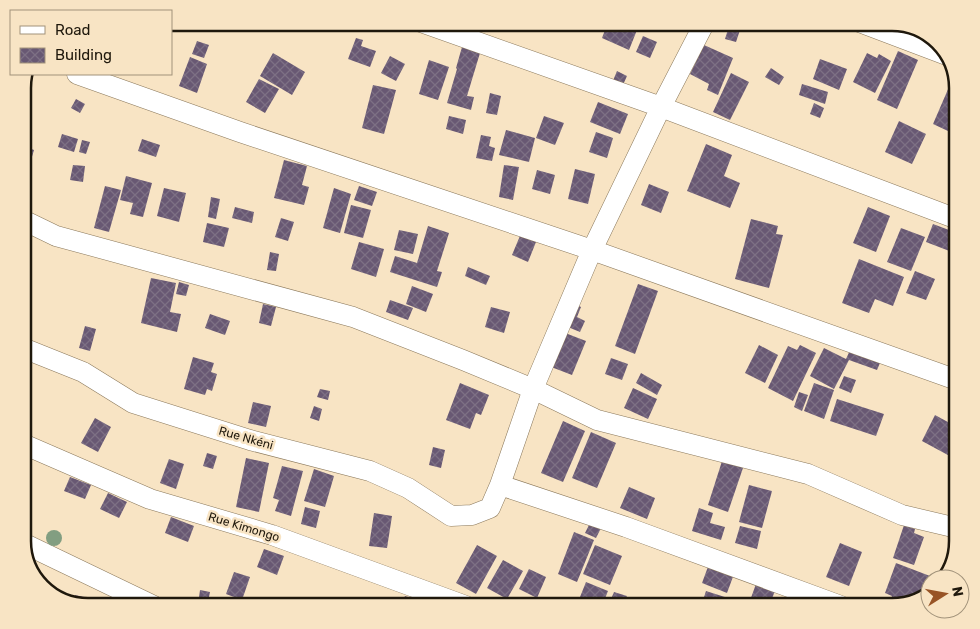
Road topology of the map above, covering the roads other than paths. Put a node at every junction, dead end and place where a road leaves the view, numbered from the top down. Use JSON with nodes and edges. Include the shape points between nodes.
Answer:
{"nodes":[{"id":1,"x":446,"y":31,"type":"edge"},
{"id":2,"x":701,"y":31,"type":"edge"},
{"id":3,"x":882,"y":31,"type":"edge"},
{"id":4,"x":935,"y":51,"type":"edge"},
{"id":5,"x":80,"y":75,"type":"edge"},
{"id":6,"x":661,"y":107,"type":"junction"},
{"id":7,"x":949,"y":215,"type":"edge"},
{"id":8,"x":31,"y":224,"type":"edge"},
{"id":9,"x":592,"y":250,"type":"junction"},
{"id":10,"x":31,"y":351,"type":"edge"},
{"id":11,"x":949,"y":377,"type":"edge"},
{"id":12,"x":533,"y":388,"type":"junction"},
{"id":13,"x":31,"y":447,"type":"edge"},
{"id":14,"x":500,"y":485,"type":"junction"},
{"id":15,"x":949,"y":526,"type":"edge"},
{"id":16,"x":31,"y":547,"type":"edge"},
{"id":17,"x":137,"y":598,"type":"edge"},
{"id":18,"x":444,"y":598,"type":"edge"},
{"id":19,"x":819,"y":598,"type":"edge"}],
"edges":[{"from":1,"to":6,"type":"street"},
{"from":2,"to":6,"type":"street"},
{"from":3,"to":4,"type":"street"},
{"from":5,"to":9,"type":"street"},
{"from":6,"to":7,"type":"street"},
{"from":6,"to":9,"type":"street"},
{"from":8,"to":12,"type":"street","via":[[56,236],[353,317]]},
{"from":9,"to":11,"type":"street"},
{"from":9,"to":12,"type":"street"},
{"from":10,"to":14,"type":"street","name":"Rue Nkéni","via":[[83,372],[133,403],[250,440],[370,471],[408,488],[451,516],[472,515],[490,508]]},
{"from":12,"to":14,"type":"street"},
{"from":12,"to":15,"type":"street","via":[[597,420],[808,474],[902,515]]},
{"from":13,"to":18,"type":"street","name":"Rue Kimongo","via":[[150,499],[272,535]]},
{"from":14,"to":19,"type":"street","via":[[626,527]]},
{"from":16,"to":17,"type":"street"}]}
